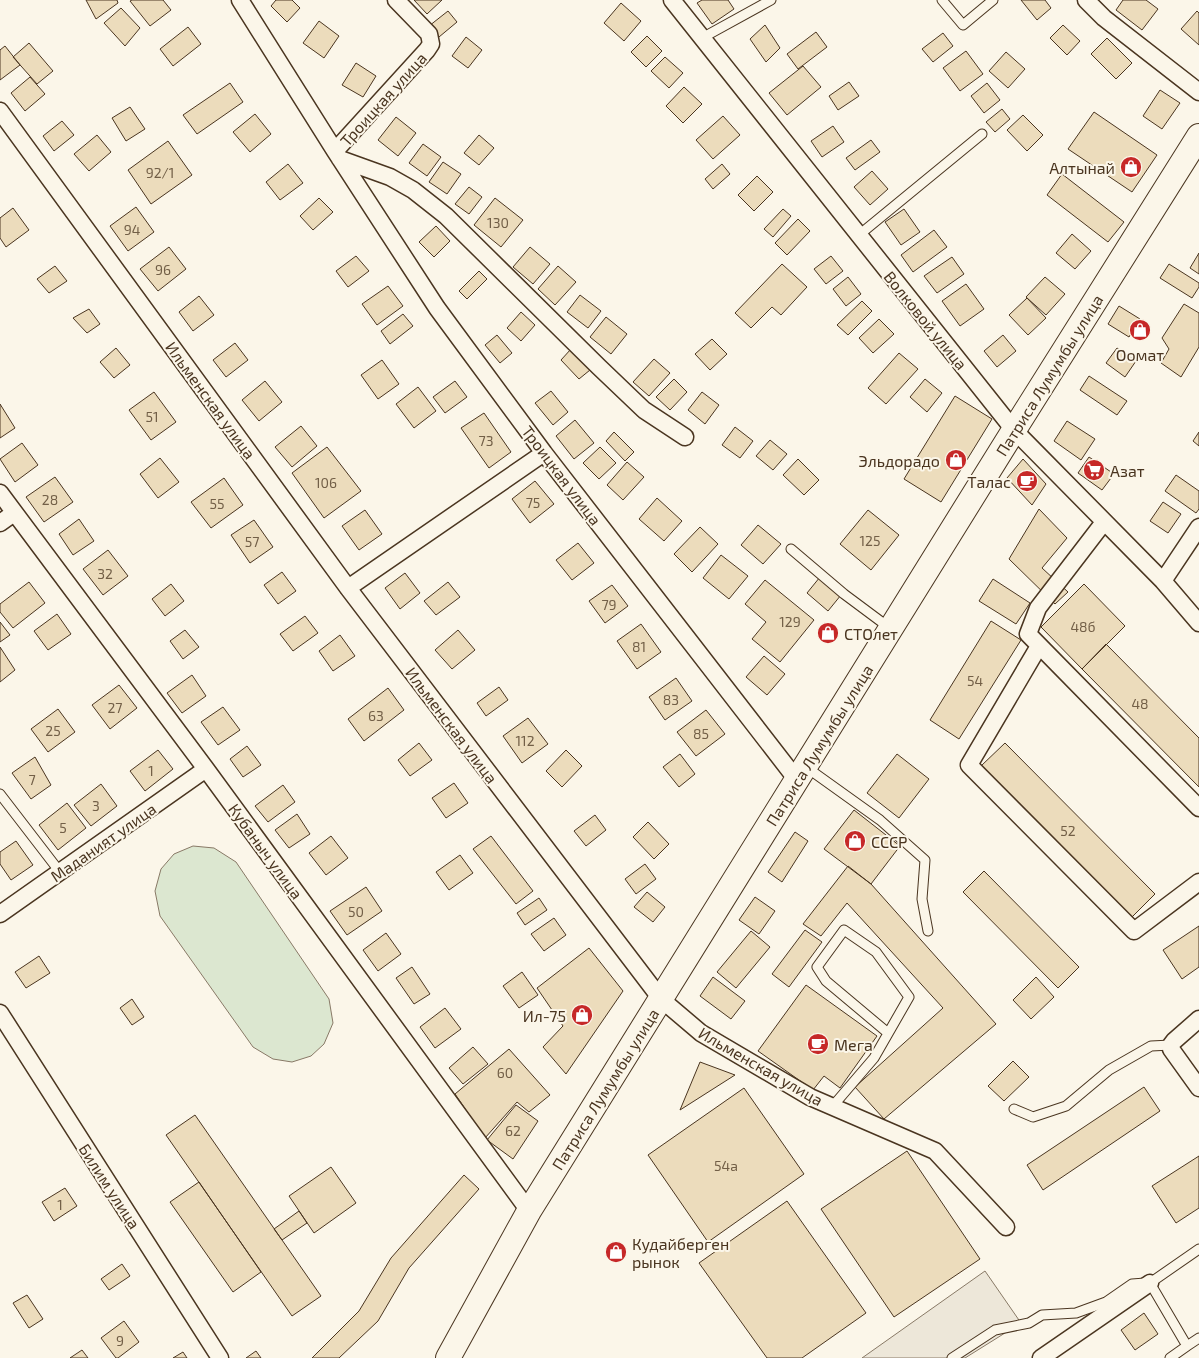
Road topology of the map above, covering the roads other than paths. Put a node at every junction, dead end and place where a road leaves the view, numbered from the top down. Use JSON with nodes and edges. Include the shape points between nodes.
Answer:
{"nodes":[{"id":1,"x":396,"y":0,"type":"edge"},
{"id":2,"x":672,"y":0,"type":"edge"},
{"id":3,"x":771,"y":0,"type":"edge"},
{"id":4,"x":942,"y":0,"type":"edge"},
{"id":5,"x":993,"y":0,"type":"edge"},
{"id":6,"x":1086,"y":0,"type":"edge"},
{"id":7,"x":242,"y":1,"type":"edge"},
{"id":8,"x":702,"y":38,"type":"junction"},
{"id":9,"x":1199,"y":92,"type":"edge"},
{"id":10,"x":0,"y":111,"type":"edge"},
{"id":11,"x":982,"y":134,"type":"dead end"},
{"id":12,"x":1199,"y":136,"type":"edge"},
{"id":13,"x":338,"y":155,"type":"junction"},
{"id":14,"x":859,"y":235,"type":"junction"},
{"id":15,"x":1014,"y":430,"type":"junction"},
{"id":16,"x":685,"y":438,"type":"dead end"},
{"id":17,"x":544,"y":453,"type":"junction"},
{"id":18,"x":0,"y":494,"type":"edge"},
{"id":19,"x":14,"y":512,"type":"junction"},
{"id":20,"x":1104,"y":522,"type":"junction"},
{"id":21,"x":0,"y":523,"type":"edge"},
{"id":22,"x":1199,"y":527,"type":"edge"},
{"id":23,"x":791,"y":549,"type":"dead end"},
{"id":24,"x":1163,"y":581,"type":"junction"},
{"id":25,"x":348,"y":588,"type":"junction"},
{"id":26,"x":1199,"y":624,"type":"edge"},
{"id":27,"x":891,"y":629,"type":"junction"},
{"id":28,"x":1039,"y":646,"type":"junction"},
{"id":29,"x":206,"y":769,"type":"junction"},
{"id":30,"x":801,"y":774,"type":"junction"},
{"id":31,"x":0,"y":794,"type":"edge"},
{"id":32,"x":1199,"y":808,"type":"edge"},
{"id":33,"x":60,"y":872,"type":"junction"},
{"id":34,"x":1199,"y":882,"type":"edge"},
{"id":35,"x":0,"y":914,"type":"edge"},
{"id":36,"x":928,"y":931,"type":"dead end"},
{"id":37,"x":661,"y":999,"type":"junction"},
{"id":38,"x":0,"y":1013,"type":"edge"},
{"id":39,"x":1199,"y":1019,"type":"edge"},
{"id":40,"x":888,"y":1033,"type":"junction"},
{"id":41,"x":1171,"y":1045,"type":"junction"},
{"id":42,"x":1199,"y":1088,"type":"edge"},
{"id":43,"x":832,"y":1107,"type":"junction"},
{"id":44,"x":1014,"y":1108,"type":"dead end"},
{"id":45,"x":529,"y":1211,"type":"junction"},
{"id":46,"x":1006,"y":1227,"type":"dead end"},
{"id":47,"x":1199,"y":1249,"type":"edge"},
{"id":48,"x":1150,"y":1283,"type":"junction"},
{"id":49,"x":1199,"y":1338,"type":"edge"},
{"id":50,"x":1187,"y":1346,"type":"junction"},
{"id":51,"x":220,"y":1358,"type":"edge"},
{"id":52,"x":448,"y":1358,"type":"edge"},
{"id":53,"x":952,"y":1358,"type":"edge"},
{"id":54,"x":1041,"y":1358,"type":"edge"},
{"id":55,"x":1170,"y":1358,"type":"edge"}],
"edges":[{"from":1,"to":13,"type":"street","name":"Троицкая улица","via":[[429,34],[431,44]]},
{"from":2,"to":8,"type":"street","name":"Волковой улица"},
{"from":3,"to":8,"type":"lane"},
{"from":4,"to":5,"type":"lane","via":[[963,25]]},
{"from":6,"to":9,"type":"street","via":[[1104,18]]},
{"from":7,"to":13,"type":"street","name":"Троицкая улица"},
{"from":8,"to":14,"type":"street","name":"Волковой улица"},
{"from":10,"to":25,"type":"street","name":"Ильменская улица"},
{"from":11,"to":14,"type":"lane"},
{"from":12,"to":15,"type":"street","name":"Патриса Лумумбы улица"},
{"from":13,"to":16,"type":"street","name":"Троицкая улица","via":[[390,177],[446,216],[644,410]]},
{"from":13,"to":17,"type":"street","name":"Троицкая улица","via":[[437,308]]},
{"from":14,"to":15,"type":"street","name":"Волковой улица"},
{"from":15,"to":20,"type":"street","name":"Волковой улица"},
{"from":15,"to":27,"type":"street","name":"Патриса Лумумбы улица"},
{"from":17,"to":25,"type":"street"},
{"from":17,"to":30,"type":"street","name":"Троицкая улица"},
{"from":18,"to":19,"type":"street","name":"Кубаныч улица"},
{"from":19,"to":21,"type":"street"},
{"from":19,"to":29,"type":"street","name":"Кубаныч улица"},
{"from":20,"to":24,"type":"street","name":"Волковой улица"},
{"from":20,"to":28,"type":"street","via":[[1038,608],[1028,634]]},
{"from":22,"to":24,"type":"street"},
{"from":23,"to":27,"type":"lane"},
{"from":24,"to":26,"type":"street","name":"Волковой улица"},
{"from":25,"to":37,"type":"street","name":"Ильменская улица"},
{"from":27,"to":30,"type":"street","name":"Патриса Лумумбы улица"},
{"from":28,"to":32,"type":"street"},
{"from":28,"to":34,"type":"street","via":[[969,765],[1134,931]]},
{"from":29,"to":33,"type":"street","name":"Маданият улица"},
{"from":29,"to":45,"type":"street","name":"Кубаныч улица"},
{"from":30,"to":36,"type":"lane","via":[[880,820],[925,860],[922,898]]},
{"from":30,"to":37,"type":"street","name":"Патриса Лумумбы улица"},
{"from":31,"to":33,"type":"lane"},
{"from":33,"to":35,"type":"street","name":"Маданият улица"},
{"from":37,"to":43,"type":"street","name":"Ильменская улица","via":[[700,1033]]},
{"from":37,"to":45,"type":"street","name":"Патриса Лумумбы улица"},
{"from":38,"to":51,"type":"street","name":"Билим улица"},
{"from":39,"to":41,"type":"street"},
{"from":40,"to":40,"type":"lane","via":[[826,981],[817,967],[844,930],[876,952],[909,997]]},
{"from":40,"to":43,"type":"lane","via":[[874,1058]]},
{"from":41,"to":42,"type":"street"},
{"from":41,"to":44,"type":"lane","via":[[1151,1046],[1108,1070],[1066,1106],[1033,1117]]},
{"from":43,"to":46,"type":"street","name":"Ильменская улица","via":[[936,1151]]},
{"from":45,"to":52,"type":"street","name":"Патриса Лумумбы улица"},
{"from":47,"to":48,"type":"lane"},
{"from":48,"to":50,"type":"lane"},
{"from":48,"to":53,"type":"lane","via":[[1132,1284],[1106,1302],[1076,1313],[1042,1315],[1029,1323],[995,1330]]},
{"from":48,"to":54,"type":"street"},
{"from":49,"to":50,"type":"lane"},
{"from":50,"to":55,"type":"lane"}]}
